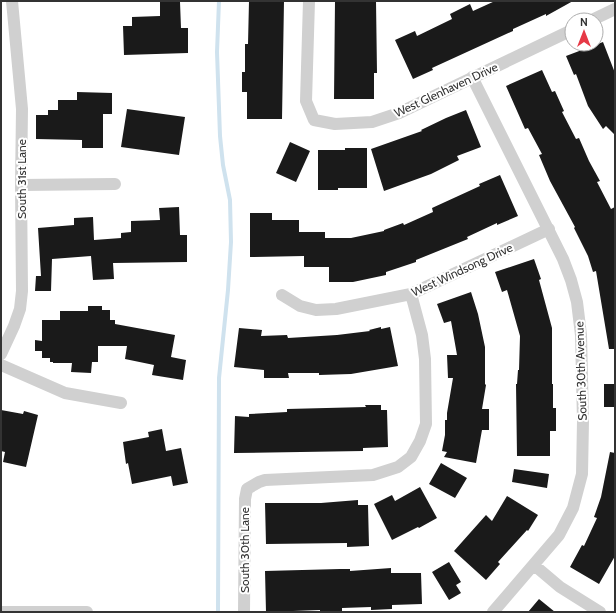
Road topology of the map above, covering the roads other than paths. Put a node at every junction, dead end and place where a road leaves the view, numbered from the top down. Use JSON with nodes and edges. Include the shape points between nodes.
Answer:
{"nodes":[{"id":1,"x":12,"y":1,"type":"edge"},
{"id":2,"x":309,"y":1,"type":"edge"},
{"id":3,"x":615,"y":9,"type":"edge"},
{"id":4,"x":604,"y":14,"type":"edge"},
{"id":5,"x":564,"y":34,"type":"edge"},
{"id":6,"x":472,"y":78,"type":"junction"},
{"id":7,"x":115,"y":184,"type":"dead end"},
{"id":8,"x":21,"y":185,"type":"junction"},
{"id":9,"x":549,"y":229,"type":"junction"},
{"id":10,"x":411,"y":294,"type":"junction"},
{"id":11,"x":282,"y":295,"type":"dead end"},
{"id":12,"x":1,"y":354,"type":"edge"},
{"id":13,"x":1,"y":365,"type":"edge"},
{"id":14,"x":121,"y":403,"type":"dead end"},
{"id":15,"x":534,"y":565,"type":"junction"},
{"id":16,"x":1,"y":612,"type":"edge"},
{"id":17,"x":87,"y":612,"type":"edge"},
{"id":18,"x":244,"y":612,"type":"edge"},
{"id":19,"x":493,"y":612,"type":"edge"},
{"id":20,"x":600,"y":612,"type":"edge"}],
"edges":[{"from":1,"to":8,"type":"street","name":"South 31st Lane","via":[[22,109]]},
{"from":2,"to":6,"type":"street","name":"West Glenhaven Drive","via":[[306,101],[314,120],[335,124],[372,122],[399,113]]},
{"from":3,"to":4,"type":"street"},
{"from":5,"to":6,"type":"street","name":"West Glenhaven Drive"},
{"from":6,"to":9,"type":"street","name":"South 30th Avenue"},
{"from":7,"to":8,"type":"street"},
{"from":8,"to":12,"type":"street","name":"South 31st Lane","via":[[20,309]]},
{"from":9,"to":10,"type":"street","name":"West Windsong Drive"},
{"from":9,"to":15,"type":"street","name":"South 30th Avenue","via":[[571,280],[582,335],[582,474],[572,508],[559,535]]},
{"from":10,"to":11,"type":"street","name":"West Windsong Drive","via":[[336,309],[316,310],[300,306]]},
{"from":10,"to":18,"type":"street","name":"South 30th Lane","via":[[422,335],[425,359],[426,424],[420,441],[411,457],[398,468],[373,475],[265,480],[247,489]]},
{"from":13,"to":14,"type":"street","via":[[65,393]]},
{"from":15,"to":19,"type":"street","name":"South 30th Avenue"},
{"from":15,"to":20,"type":"street","via":[[560,587]]},
{"from":16,"to":17,"type":"street"}]}
